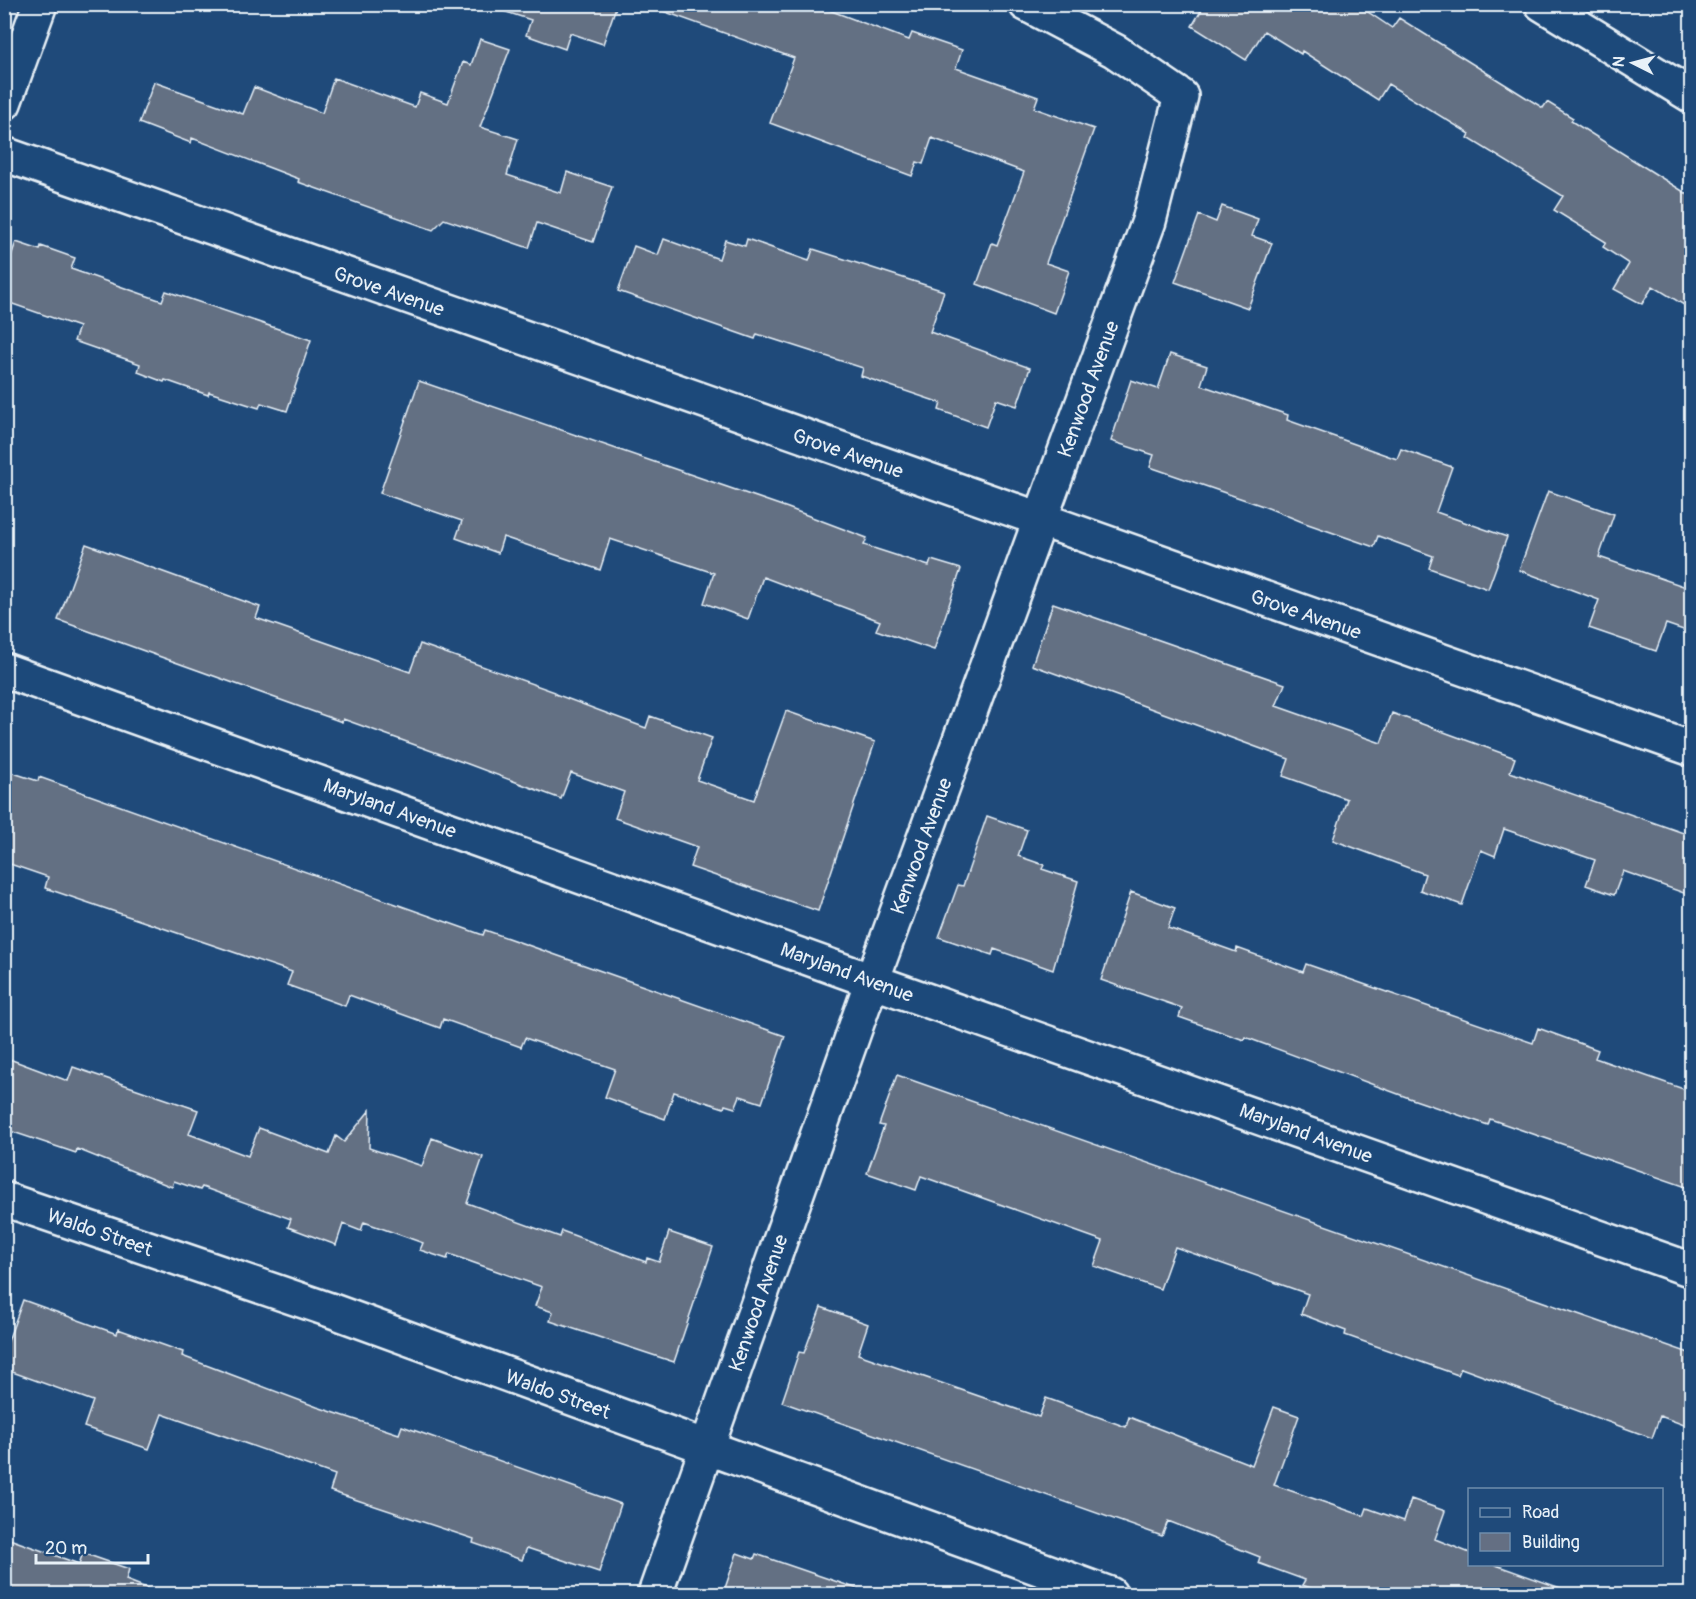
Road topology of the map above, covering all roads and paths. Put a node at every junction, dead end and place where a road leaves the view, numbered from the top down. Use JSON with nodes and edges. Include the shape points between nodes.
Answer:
{"nodes":[{"id":1,"x":40,"y":4,"type":"edge"},
{"id":2,"x":1026,"y":4,"type":"edge"},
{"id":3,"x":1542,"y":4,"type":"edge"},
{"id":4,"x":1692,"y":96,"type":"edge"},
{"id":5,"x":4,"y":103,"type":"edge"},
{"id":6,"x":4,"y":154,"type":"edge"},
{"id":7,"x":1040,"y":521,"type":"junction"},
{"id":8,"x":4,"y":669,"type":"edge"},
{"id":9,"x":1692,"y":749,"type":"edge"},
{"id":10,"x":872,"y":981,"type":"junction"},
{"id":11,"x":4,"y":1199,"type":"edge"},
{"id":12,"x":1692,"y":1270,"type":"edge"},
{"id":13,"x":707,"y":1448,"type":"junction"},
{"id":14,"x":656,"y":1594,"type":"edge"},
{"id":15,"x":1110,"y":1594,"type":"edge"}],
"edges":[{"from":1,"to":5,"type":"street"},
{"from":2,"to":7,"type":"street","name":"Kenwood Avenue","via":[[1115,51],[1181,96],[1149,220]]},
{"from":3,"to":4,"type":"street"},
{"from":6,"to":7,"type":"street","name":"Grove Avenue"},
{"from":7,"to":9,"type":"street","name":"Grove Avenue"},
{"from":7,"to":10,"type":"street","name":"Kenwood Avenue"},
{"from":8,"to":10,"type":"street","name":"Maryland Avenue"},
{"from":10,"to":12,"type":"street","name":"Maryland Avenue"},
{"from":10,"to":13,"type":"street","name":"Kenwood Avenue"},
{"from":11,"to":13,"type":"street","name":"Waldo Street","via":[[330,1310]]},
{"from":13,"to":14,"type":"street","name":"Kenwood Avenue"},
{"from":13,"to":15,"type":"street","name":"Waldo Street"}]}
